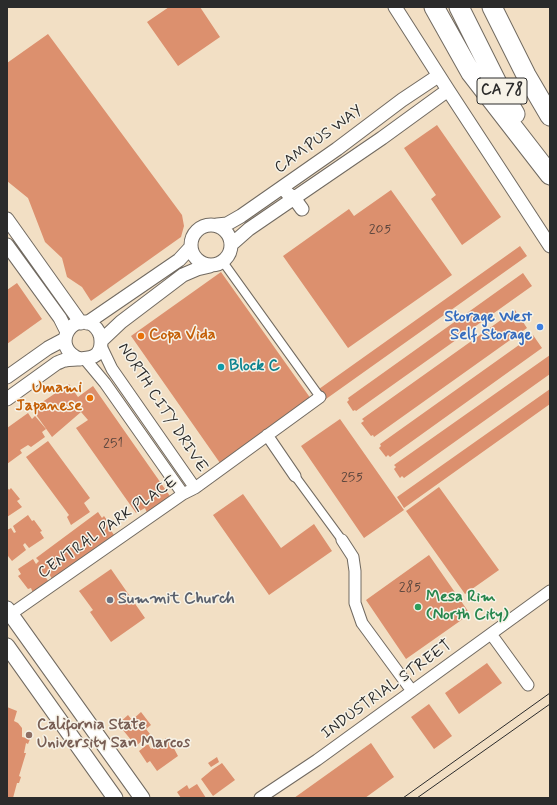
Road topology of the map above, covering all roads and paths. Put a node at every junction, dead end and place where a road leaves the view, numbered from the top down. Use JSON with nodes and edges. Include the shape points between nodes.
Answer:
{"nodes":[{"id":1,"x":395,"y":7,"type":"edge"},
{"id":2,"x":434,"y":7,"type":"edge"},
{"id":3,"x":459,"y":7,"type":"edge"},
{"id":4,"x":492,"y":7,"type":"edge"},
{"id":5,"x":438,"y":76,"type":"junction"},
{"id":6,"x":448,"y":90,"type":"junction"},
{"id":7,"x":550,"y":116,"type":"edge"},
{"id":8,"x":550,"y":174,"type":"edge"},
{"id":9,"x":277,"y":191,"type":"junction"},
{"id":10,"x":294,"y":198,"type":"junction"},
{"id":11,"x":302,"y":209,"type":"dead end"},
{"id":12,"x":7,"y":219,"type":"edge"},
{"id":13,"x":217,"y":225,"type":"junction"},
{"id":14,"x":232,"y":244,"type":"junction"},
{"id":15,"x":7,"y":245,"type":"edge"},
{"id":16,"x":550,"y":246,"type":"edge"},
{"id":17,"x":191,"y":248,"type":"junction"},
{"id":18,"x":223,"y":262,"type":"junction"},
{"id":19,"x":210,"y":266,"type":"junction"},
{"id":20,"x":84,"y":323,"type":"junction"},
{"id":21,"x":66,"y":335,"type":"junction"},
{"id":22,"x":101,"y":343,"type":"junction"},
{"id":23,"x":83,"y":359,"type":"junction"},
{"id":24,"x":7,"y":377,"type":"edge"},
{"id":25,"x":320,"y":397,"type":"joint"},
{"id":26,"x":7,"y":399,"type":"edge"},
{"id":27,"x":267,"y":435,"type":"junction"},
{"id":28,"x":295,"y":476,"type":"joint"},
{"id":29,"x":195,"y":488,"type":"junction"},
{"id":30,"x":183,"y":494,"type":"junction"},
{"id":31,"x":342,"y":540,"type":"joint"},
{"id":32,"x":550,"y":591,"type":"edge"},
{"id":33,"x":9,"y":611,"type":"edge"},
{"id":34,"x":491,"y":634,"type":"junction"},
{"id":35,"x":7,"y":646,"type":"edge"},
{"id":36,"x":528,"y":685,"type":"dead end"},
{"id":37,"x":412,"y":691,"type":"junction"},
{"id":38,"x":115,"y":798,"type":"edge"},
{"id":39,"x":142,"y":798,"type":"edge"},
{"id":40,"x":260,"y":798,"type":"edge"}],
"edges":[{"from":1,"to":5,"type":"street"},
{"from":2,"to":8,"type":"highway","via":[[471,73]]},
{"from":3,"to":8,"type":"highway","number":"CA 78","via":[[498,85]]},
{"from":4,"to":7,"type":"highway","number":"CA 78"},
{"from":5,"to":6,"type":"street"},
{"from":5,"to":9,"type":"street","name":"CAMPUS WAY"},
{"from":6,"to":10,"type":"street","name":"CAMPUS WAY"},
{"from":6,"to":16,"type":"street"},
{"from":9,"to":10,"type":"street","via":[[287,192]]},
{"from":9,"to":13,"type":"street","name":"CAMPUS WAY","via":[[227,224]]},
{"from":10,"to":11,"type":"street"},
{"from":10,"to":14,"type":"street","name":"CAMPUS WAY"},
{"from":12,"to":20,"type":"street"},
{"from":13,"to":14,"type":"street","via":[[227,232]]},
{"from":13,"to":17,"type":"street","name":"CAMPUS WAY","via":[[198,229]]},
{"from":14,"to":18,"type":"street","name":"CAMPUS WAY","via":[[228,257]]},
{"from":15,"to":21,"type":"street","via":[[60,318]]},
{"from":17,"to":19,"type":"street","via":[[197,260]]},
{"from":17,"to":20,"type":"street","name":"CAMPUS WAY","via":[[179,260]]},
{"from":18,"to":19,"type":"street"},
{"from":18,"to":25,"type":"street"},
{"from":19,"to":22,"type":"street","via":[[183,275],[122,322]]},
{"from":20,"to":21,"type":"street","name":"CAMPUS WAY","via":[[76,324]]},
{"from":20,"to":22,"type":"street","via":[[97,329]]},
{"from":21,"to":23,"type":"street","via":[[70,354]]},
{"from":21,"to":24,"type":"street","name":"CAMPUS WAY"},
{"from":22,"to":23,"type":"street","via":[[95,355]]},
{"from":22,"to":29,"type":"street","name":"NORTH CITY DRIVE","via":[[114,372]]},
{"from":23,"to":26,"type":"street","via":[[57,363]]},
{"from":23,"to":30,"type":"street","name":"NORTH CITY DRIVE","via":[[105,383]]},
{"from":25,"to":27,"type":"street","name":"CENTRAL PARK PLACE"},
{"from":27,"to":28,"type":"street"},
{"from":27,"to":29,"type":"street","name":"CENTRAL PARK PLACE"},
{"from":28,"to":31,"type":"street"},
{"from":29,"to":30,"type":"street","name":"CENTRAL PARK PLACE"},
{"from":30,"to":33,"type":"street","name":"CENTRAL PARK PLACE"},
{"from":31,"to":37,"type":"street","via":[[353,556],[355,604],[362,622]]},
{"from":32,"to":34,"type":"street","name":"INDUSTRIAL STREET"},
{"from":33,"to":39,"type":"main road"},
{"from":34,"to":36,"type":"street"},
{"from":34,"to":37,"type":"street","name":"INDUSTRIAL STREET"},
{"from":35,"to":38,"type":"main road"},
{"from":37,"to":40,"type":"street","name":"INDUSTRIAL STREET"}]}
